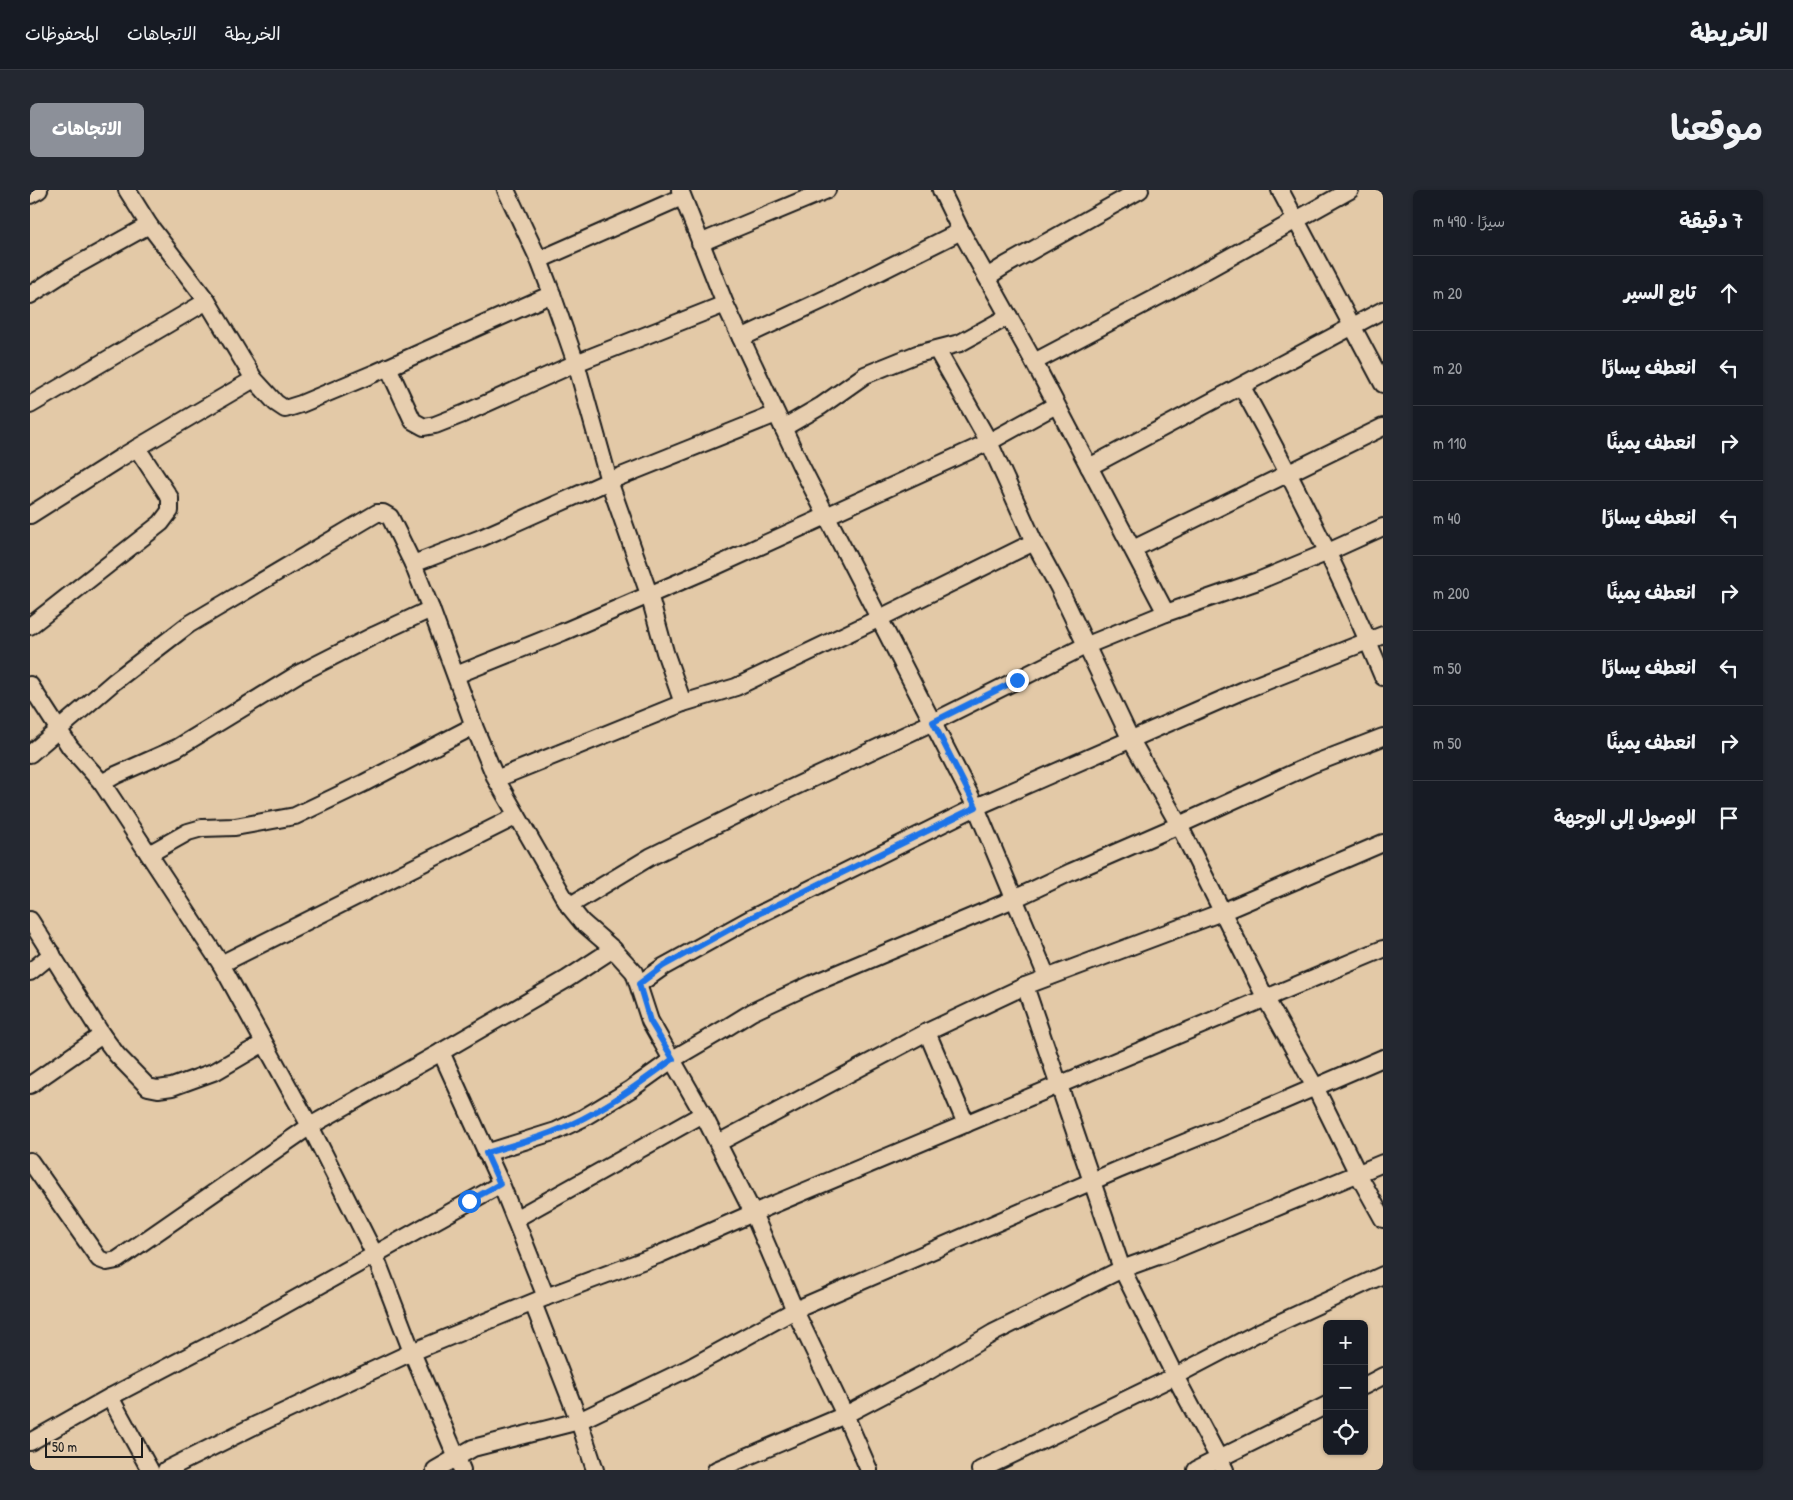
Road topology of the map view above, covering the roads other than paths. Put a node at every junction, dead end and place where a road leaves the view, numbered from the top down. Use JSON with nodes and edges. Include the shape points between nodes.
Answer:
{"nodes":[{"id":1,"x":39,"y":190,"type":"edge"},
{"id":2,"x":128,"y":190,"type":"edge"},
{"id":3,"x":506,"y":190,"type":"edge"},
{"id":4,"x":827,"y":190,"type":"edge"},
{"id":5,"x":941,"y":190,"type":"edge"},
{"id":6,"x":1140,"y":190,"type":"edge"},
{"id":7,"x":1280,"y":190,"type":"edge"},
{"id":8,"x":1350,"y":190,"type":"edge"},
{"id":9,"x":681,"y":194,"type":"edge"},
{"id":10,"x":30,"y":195,"type":"edge"},
{"id":11,"x":1296,"y":221,"type":"junction"},
{"id":12,"x":149,"y":224,"type":"junction"},
{"id":13,"x":961,"y":231,"type":"junction"},
{"id":14,"x":700,"y":243,"type":"junction"},
{"id":15,"x":539,"y":260,"type":"junction"},
{"id":16,"x":987,"y":277,"type":"junction"},
{"id":17,"x":552,"y":294,"type":"junction"},
{"id":18,"x":30,"y":295,"type":"edge"},
{"id":19,"x":207,"y":301,"type":"junction"},
{"id":20,"x":725,"y":304,"type":"junction"},
{"id":21,"x":1383,"y":310,"type":"edge"},
{"id":22,"x":1008,"y":316,"type":"junction"},
{"id":23,"x":1352,"y":327,"type":"junction"},
{"id":24,"x":741,"y":338,"type":"junction"},
{"id":25,"x":937,"y":350,"type":"junction"},
{"id":26,"x":1034,"y":362,"type":"junction"},
{"id":27,"x":576,"y":364,"type":"junction"},
{"id":28,"x":388,"y":367,"type":"junction"},
{"id":29,"x":254,"y":379,"type":"junction"},
{"id":30,"x":1383,"y":384,"type":"edge"},
{"id":31,"x":1242,"y":387,"type":"junction"},
{"id":32,"x":30,"y":405,"type":"edge"},
{"id":33,"x":1056,"y":405,"type":"junction"},
{"id":34,"x":779,"y":421,"type":"junction"},
{"id":35,"x":1383,"y":426,"type":"edge"},
{"id":36,"x":989,"y":442,"type":"junction"},
{"id":37,"x":137,"y":448,"type":"junction"},
{"id":38,"x":1089,"y":467,"type":"junction"},
{"id":39,"x":1289,"y":472,"type":"junction"},
{"id":40,"x":609,"y":481,"type":"junction"},
{"id":41,"x":30,"y":515,"type":"edge"},
{"id":42,"x":827,"y":515,"type":"junction"},
{"id":43,"x":1383,"y":528,"type":"edge"},
{"id":44,"x":1034,"y":542,"type":"junction"},
{"id":45,"x":1133,"y":549,"type":"junction"},
{"id":46,"x":1328,"y":552,"type":"junction"},
{"id":47,"x":413,"y":564,"type":"junction"},
{"id":48,"x":649,"y":594,"type":"junction"},
{"id":49,"x":431,"y":609,"type":"junction"},
{"id":50,"x":1166,"y":614,"type":"junction"},
{"id":51,"x":880,"y":618,"type":"junction"},
{"id":52,"x":30,"y":626,"type":"edge"},
{"id":53,"x":1376,"y":638,"type":"edge"},
{"id":54,"x":1085,"y":646,"type":"junction"},
{"id":55,"x":456,"y":675,"type":"junction"},
{"id":56,"x":1383,"y":677,"type":"edge"},
{"id":57,"x":30,"y":686,"type":"edge"},
{"id":58,"x":683,"y":703,"type":"junction"},
{"id":59,"x":933,"y":722,"type":"junction"},
{"id":60,"x":474,"y":726,"type":"junction"},
{"id":61,"x":58,"y":729,"type":"junction"},
{"id":62,"x":1383,"y":737,"type":"edge"},
{"id":63,"x":1131,"y":740,"type":"junction"},
{"id":64,"x":30,"y":754,"type":"edge"},
{"id":65,"x":496,"y":778,"type":"junction"},
{"id":66,"x":102,"y":783,"type":"junction"},
{"id":67,"x":976,"y":807,"type":"junction"},
{"id":68,"x":517,"y":816,"type":"junction"},
{"id":69,"x":1179,"y":825,"type":"junction"},
{"id":70,"x":1383,"y":842,"type":"edge"},
{"id":71,"x":148,"y":854,"type":"junction"},
{"id":72,"x":1014,"y":899,"type":"junction"},
{"id":73,"x":569,"y":906,"type":"junction"},
{"id":74,"x":1222,"y":912,"type":"junction"},
{"id":75,"x":30,"y":920,"type":"edge"},
{"id":76,"x":613,"y":949,"type":"junction"},
{"id":77,"x":1383,"y":949,"type":"edge"},
{"id":78,"x":52,"y":954,"type":"junction"},
{"id":79,"x":221,"y":964,"type":"junction"},
{"id":80,"x":30,"y":972,"type":"edge"},
{"id":81,"x":1047,"y":977,"type":"junction"},
{"id":82,"x":639,"y":984,"type":"junction"},
{"id":83,"x":1025,"y":986,"type":"junction"},
{"id":84,"x":1266,"y":999,"type":"junction"},
{"id":85,"x":927,"y":1032,"type":"junction"},
{"id":86,"x":102,"y":1035,"type":"junction"},
{"id":87,"x":264,"y":1043,"type":"junction"},
{"id":88,"x":441,"y":1052,"type":"junction"},
{"id":89,"x":1383,"y":1058,"type":"edge"},
{"id":90,"x":673,"y":1059,"type":"junction"},
{"id":91,"x":1060,"y":1084,"type":"junction"},
{"id":92,"x":30,"y":1085,"type":"edge"},
{"id":93,"x":1315,"y":1087,"type":"junction"},
{"id":94,"x":703,"y":1114,"type":"junction"},
{"id":95,"x":966,"y":1124,"type":"junction"},
{"id":96,"x":310,"y":1126,"type":"junction"},
{"id":97,"x":718,"y":1143,"type":"junction"},
{"id":98,"x":486,"y":1153,"type":"junction"},
{"id":99,"x":30,"y":1161,"type":"edge"},
{"id":100,"x":1383,"y":1163,"type":"edge"},
{"id":101,"x":1358,"y":1174,"type":"junction"},
{"id":102,"x":1093,"y":1181,"type":"junction"},
{"id":103,"x":500,"y":1184,"type":"junction"},
{"id":104,"x":753,"y":1213,"type":"junction"},
{"id":105,"x":515,"y":1219,"type":"junction"},
{"id":106,"x":1383,"y":1219,"type":"edge"},
{"id":107,"x":374,"y":1253,"type":"junction"},
{"id":108,"x":1122,"y":1269,"type":"junction"},
{"id":109,"x":1383,"y":1275,"type":"edge"},
{"id":110,"x":539,"y":1300,"type":"junction"},
{"id":111,"x":795,"y":1310,"type":"junction"},
{"id":112,"x":412,"y":1352,"type":"junction"},
{"id":113,"x":1175,"y":1376,"type":"junction"},
{"id":114,"x":1383,"y":1376,"type":"edge"},
{"id":115,"x":1368,"y":1384,"type":"edge"},
{"id":116,"x":110,"y":1397,"type":"junction"},
{"id":117,"x":1323,"y":1407,"type":"edge"},
{"id":118,"x":845,"y":1415,"type":"junction"},
{"id":119,"x":579,"y":1420,"type":"junction"},
{"id":120,"x":30,"y":1442,"type":"edge"},
{"id":121,"x":460,"y":1463,"type":"edge"},
{"id":122,"x":1222,"y":1465,"type":"edge"},
{"id":123,"x":150,"y":1470,"type":"edge"},
{"id":124,"x":166,"y":1470,"type":"edge"},
{"id":125,"x":435,"y":1470,"type":"edge"},
{"id":126,"x":595,"y":1470,"type":"edge"},
{"id":127,"x":716,"y":1470,"type":"edge"},
{"id":128,"x":869,"y":1470,"type":"edge"},
{"id":129,"x":980,"y":1470,"type":"edge"},
{"id":130,"x":1196,"y":1470,"type":"edge"}],
"edges":[{"from":1,"to":10,"type":"street"},
{"from":2,"to":12,"type":"street"},
{"from":3,"to":15,"type":"street"},
{"from":4,"to":14,"type":"street"},
{"from":5,"to":13,"type":"street"},
{"from":6,"to":16,"type":"street"},
{"from":7,"to":11,"type":"street"},
{"from":8,"to":11,"type":"street"},
{"from":9,"to":14,"type":"street"},
{"from":9,"to":15,"type":"street"},
{"from":11,"to":23,"type":"street"},
{"from":11,"to":26,"type":"street"},
{"from":12,"to":18,"type":"street"},
{"from":12,"to":19,"type":"street"},
{"from":13,"to":16,"type":"street"},
{"from":13,"to":24,"type":"street"},
{"from":14,"to":20,"type":"street"},
{"from":15,"to":17,"type":"street"},
{"from":16,"to":22,"type":"street"},
{"from":17,"to":27,"type":"street"},
{"from":17,"to":28,"type":"street"},
{"from":19,"to":29,"type":"street"},
{"from":19,"to":32,"type":"street"},
{"from":20,"to":24,"type":"street"},
{"from":20,"to":27,"type":"street"},
{"from":21,"to":23,"type":"street"},
{"from":22,"to":25,"type":"street","via":[[960,343]]},
{"from":22,"to":26,"type":"street"},
{"from":23,"to":30,"type":"street"},
{"from":23,"to":31,"type":"street"},
{"from":24,"to":34,"type":"street"},
{"from":25,"to":34,"type":"street","via":[[897,361],[865,375],[821,406]]},
{"from":25,"to":36,"type":"street"},
{"from":26,"to":33,"type":"street"},
{"from":27,"to":28,"type":"street","via":[[463,414],[424,427],[413,421]]},
{"from":27,"to":40,"type":"street"},
{"from":28,"to":29,"type":"street","via":[[285,409]]},
{"from":29,"to":37,"type":"street"},
{"from":31,"to":38,"type":"street"},
{"from":31,"to":39,"type":"street"},
{"from":33,"to":36,"type":"street"},
{"from":33,"to":38,"type":"street"},
{"from":34,"to":40,"type":"street"},
{"from":34,"to":42,"type":"street"},
{"from":35,"to":39,"type":"street"},
{"from":36,"to":42,"type":"street"},
{"from":36,"to":44,"type":"street"},
{"from":37,"to":41,"type":"street"},
{"from":37,"to":52,"type":"street","via":[[170,498],[170,511],[161,523]]},
{"from":38,"to":45,"type":"street"},
{"from":39,"to":45,"type":"street"},
{"from":39,"to":46,"type":"street"},
{"from":40,"to":47,"type":"street","via":[[481,538]]},
{"from":40,"to":48,"type":"street"},
{"from":42,"to":48,"type":"street"},
{"from":42,"to":51,"type":"street"},
{"from":43,"to":46,"type":"street"},
{"from":44,"to":51,"type":"street"},
{"from":44,"to":54,"type":"street"},
{"from":45,"to":50,"type":"street"},
{"from":46,"to":50,"type":"street"},
{"from":46,"to":53,"type":"street"},
{"from":47,"to":49,"type":"street"},
{"from":47,"to":61,"type":"street","via":[[390,517],[377,513],[188,625]]},
{"from":48,"to":55,"type":"street"},
{"from":48,"to":58,"type":"street"},
{"from":49,"to":55,"type":"street"},
{"from":49,"to":66,"type":"street","via":[[298,674],[177,748]]},
{"from":50,"to":54,"type":"street"},
{"from":51,"to":58,"type":"street","via":[[736,686]]},
{"from":51,"to":59,"type":"street"},
{"from":53,"to":56,"type":"street"},
{"from":53,"to":63,"type":"street","via":[[1244,690]]},
{"from":54,"to":59,"type":"street"},
{"from":54,"to":63,"type":"street"},
{"from":55,"to":60,"type":"street"},
{"from":57,"to":61,"type":"street"},
{"from":58,"to":65,"type":"street"},
{"from":59,"to":67,"type":"street"},
{"from":59,"to":73,"type":"street","via":[[650,857]]},
{"from":60,"to":65,"type":"street"},
{"from":60,"to":71,"type":"street","via":[[295,816],[234,827],[202,828]]},
{"from":61,"to":64,"type":"street"},
{"from":61,"to":66,"type":"street"},
{"from":62,"to":69,"type":"street","via":[[1313,764]]},
{"from":63,"to":67,"type":"street"},
{"from":63,"to":69,"type":"street"},
{"from":65,"to":68,"type":"street"},
{"from":66,"to":71,"type":"street"},
{"from":67,"to":72,"type":"street"},
{"from":67,"to":82,"type":"street","via":[[750,918],[663,966]]},
{"from":68,"to":73,"type":"street"},
{"from":68,"to":79,"type":"street"},
{"from":69,"to":72,"type":"street"},
{"from":69,"to":74,"type":"street"},
{"from":70,"to":74,"type":"street"},
{"from":71,"to":79,"type":"street"},
{"from":72,"to":81,"type":"street"},
{"from":72,"to":90,"type":"street","via":[[752,1012]]},
{"from":73,"to":76,"type":"street"},
{"from":74,"to":81,"type":"street"},
{"from":74,"to":84,"type":"street"},
{"from":75,"to":78,"type":"street"},
{"from":76,"to":82,"type":"street","via":[[634,972]]},
{"from":76,"to":88,"type":"street","via":[[568,979]]},
{"from":77,"to":84,"type":"street"},
{"from":78,"to":80,"type":"street"},
{"from":78,"to":86,"type":"street"},
{"from":79,"to":87,"type":"street"},
{"from":81,"to":83,"type":"street"},
{"from":82,"to":90,"type":"street","via":[[650,1021]]},
{"from":83,"to":85,"type":"street"},
{"from":83,"to":91,"type":"street"},
{"from":84,"to":91,"type":"street"},
{"from":84,"to":93,"type":"street"},
{"from":85,"to":95,"type":"street"},
{"from":85,"to":97,"type":"street"},
{"from":86,"to":87,"type":"street","via":[[148,1087],[158,1089],[216,1071]]},
{"from":86,"to":92,"type":"street"},
{"from":87,"to":96,"type":"street"},
{"from":88,"to":96,"type":"street"},
{"from":88,"to":98,"type":"street"},
{"from":89,"to":93,"type":"street"},
{"from":90,"to":94,"type":"street"},
{"from":90,"to":98,"type":"street","via":[[583,1118],[556,1131]]},
{"from":91,"to":95,"type":"street"},
{"from":91,"to":102,"type":"street"},
{"from":93,"to":101,"type":"street"},
{"from":93,"to":102,"type":"street"},
{"from":94,"to":97,"type":"street"},
{"from":94,"to":105,"type":"street"},
{"from":95,"to":104,"type":"street"},
{"from":96,"to":99,"type":"street","via":[[117,1260],[107,1262],[99,1259]]},
{"from":96,"to":107,"type":"street"},
{"from":97,"to":104,"type":"street"},
{"from":98,"to":103,"type":"street"},
{"from":100,"to":101,"type":"street"},
{"from":101,"to":106,"type":"street"},
{"from":101,"to":108,"type":"street"},
{"from":102,"to":108,"type":"street"},
{"from":102,"to":111,"type":"street"},
{"from":103,"to":105,"type":"street"},
{"from":103,"to":107,"type":"street"},
{"from":104,"to":110,"type":"street","via":[[658,1255]]},
{"from":104,"to":111,"type":"street"},
{"from":105,"to":110,"type":"street"},
{"from":107,"to":112,"type":"street"},
{"from":107,"to":116,"type":"street","via":[[263,1317]]},
{"from":108,"to":113,"type":"street"},
{"from":108,"to":118,"type":"street","via":[[993,1333]]},
{"from":109,"to":113,"type":"street","via":[[1259,1332]]},
{"from":110,"to":112,"type":"street"},
{"from":110,"to":119,"type":"street"},
{"from":111,"to":118,"type":"street"},
{"from":111,"to":119,"type":"street","via":[[689,1368]]},
{"from":112,"to":121,"type":"street"},
{"from":112,"to":124,"type":"street"},
{"from":113,"to":122,"type":"street"},
{"from":113,"to":129,"type":"street"},
{"from":114,"to":115,"type":"street"},
{"from":116,"to":120,"type":"street"},
{"from":116,"to":123,"type":"street"},
{"from":117,"to":122,"type":"street"},
{"from":118,"to":127,"type":"street"},
{"from":118,"to":128,"type":"street"},
{"from":119,"to":121,"type":"street","via":[[473,1448]]},
{"from":119,"to":126,"type":"street"},
{"from":121,"to":125,"type":"street"},
{"from":122,"to":130,"type":"street"}]}
